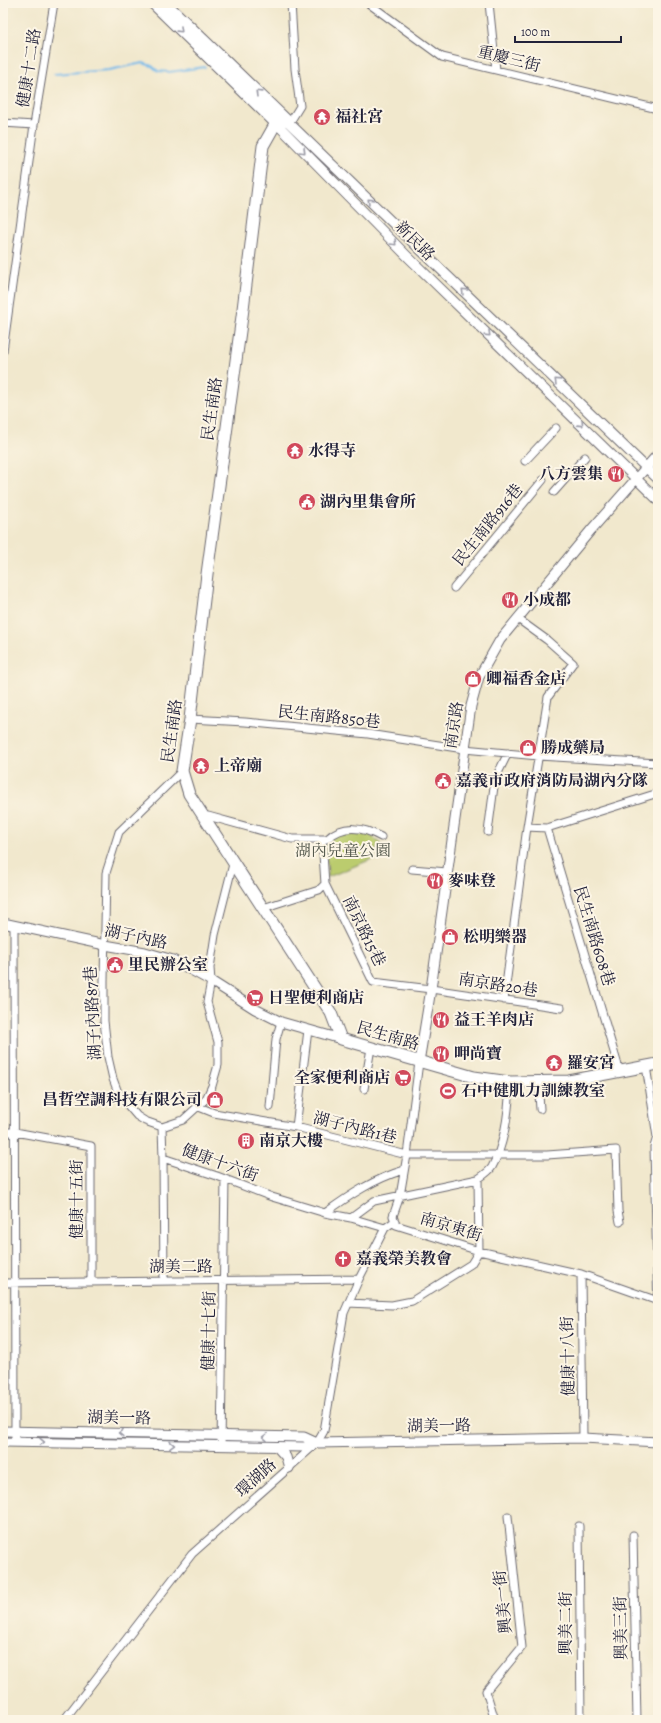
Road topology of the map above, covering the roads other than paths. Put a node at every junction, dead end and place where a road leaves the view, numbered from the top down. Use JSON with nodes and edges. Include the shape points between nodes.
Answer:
{"nodes":[{"id":1,"x":54,"y":3,"type":"edge"},
{"id":2,"x":152,"y":3,"type":"edge"},
{"id":3,"x":165,"y":3,"type":"edge"},
{"id":4,"x":291,"y":3,"type":"edge"},
{"id":5,"x":368,"y":3,"type":"edge"},
{"id":6,"x":489,"y":3,"type":"edge"},
{"id":7,"x":496,"y":70,"type":"junction"},
{"id":8,"x":658,"y":109,"type":"edge"},
{"id":9,"x":281,"y":122,"type":"junction"},
{"id":10,"x":3,"y":123,"type":"edge"},
{"id":11,"x":34,"y":125,"type":"junction"},
{"id":12,"x":6,"y":309,"type":"edge"},
{"id":13,"x":3,"y":351,"type":"edge"},
{"id":14,"x":556,"y":428,"type":"dead end"},
{"id":15,"x":658,"y":454,"type":"edge"},
{"id":16,"x":585,"y":457,"type":"dead end"},
{"id":17,"x":525,"y":461,"type":"dead end"},
{"id":18,"x":646,"y":466,"type":"junction"},
{"id":19,"x":636,"y":478,"type":"junction"},
{"id":20,"x":658,"y":479,"type":"edge"},
{"id":21,"x":543,"y":480,"type":"dead end"},
{"id":22,"x":554,"y":492,"type":"dead end"},
{"id":23,"x":658,"y":500,"type":"edge"},
{"id":24,"x":454,"y":588,"type":"dead end"},
{"id":25,"x":518,"y":619,"type":"junction"},
{"id":26,"x":190,"y":719,"type":"junction"},
{"id":27,"x":464,"y":749,"type":"junction"},
{"id":28,"x":508,"y":752,"type":"junction"},
{"id":29,"x":538,"y":756,"type":"junction"},
{"id":30,"x":658,"y":763,"type":"edge"},
{"id":31,"x":182,"y":771,"type":"junction"},
{"id":32,"x":658,"y":793,"type":"edge"},
{"id":33,"x":203,"y":818,"type":"junction"},
{"id":34,"x":527,"y":827,"type":"junction"},
{"id":35,"x":547,"y":828,"type":"junction"},
{"id":36,"x":488,"y":832,"type":"dead end"},
{"id":37,"x":381,"y":837,"type":"dead end"},
{"id":38,"x":322,"y":839,"type":"junction"},
{"id":39,"x":233,"y":864,"type":"junction"},
{"id":40,"x":412,"y":869,"type":"dead end"},
{"id":41,"x":447,"y":872,"type":"junction"},
{"id":42,"x":325,"y":884,"type":"junction"},
{"id":43,"x":263,"y":908,"type":"junction"},
{"id":44,"x":3,"y":923,"type":"edge"},
{"id":45,"x":14,"y":926,"type":"junction"},
{"id":46,"x":105,"y":945,"type":"junction"},
{"id":47,"x":211,"y":981,"type":"junction"},
{"id":48,"x":431,"y":989,"type":"junction"},
{"id":49,"x":504,"y":1000,"type":"junction"},
{"id":50,"x":562,"y":1008,"type":"dead end"},
{"id":51,"x":281,"y":1022,"type":"junction"},
{"id":52,"x":308,"y":1030,"type":"junction"},
{"id":53,"x":341,"y":1039,"type":"junction"},
{"id":54,"x":371,"y":1048,"type":"junction"},
{"id":55,"x":419,"y":1062,"type":"junction"},
{"id":56,"x":658,"y":1064,"type":"edge"},
{"id":57,"x":646,"y":1066,"type":"junction"},
{"id":58,"x":620,"y":1072,"type":"junction"},
{"id":59,"x":538,"y":1081,"type":"junction"},
{"id":60,"x":510,"y":1082,"type":"junction"},
{"id":61,"x":364,"y":1089,"type":"dead end"},
{"id":62,"x":270,"y":1106,"type":"dead end"},
{"id":63,"x":199,"y":1107,"type":"junction"},
{"id":64,"x":540,"y":1109,"type":"dead end"},
{"id":65,"x":162,"y":1127,"type":"junction"},
{"id":66,"x":296,"y":1127,"type":"junction"},
{"id":67,"x":3,"y":1132,"type":"edge"},
{"id":68,"x":15,"y":1132,"type":"junction"},
{"id":69,"x":406,"y":1155,"type":"junction"},
{"id":70,"x":496,"y":1156,"type":"junction"},
{"id":71,"x":163,"y":1158,"type":"junction"},
{"id":72,"x":404,"y":1170,"type":"junction"},
{"id":73,"x":225,"y":1179,"type":"junction"},
{"id":74,"x":478,"y":1179,"type":"junction"},
{"id":75,"x":400,"y":1196,"type":"junction"},
{"id":76,"x":325,"y":1214,"type":"junction"},
{"id":77,"x":351,"y":1218,"type":"junction"},
{"id":78,"x":395,"y":1221,"type":"junction"},
{"id":79,"x":620,"y":1222,"type":"dead end"},
{"id":80,"x":385,"y":1228,"type":"junction"},
{"id":81,"x":479,"y":1251,"type":"junction"},
{"id":82,"x":581,"y":1274,"type":"junction"},
{"id":83,"x":359,"y":1279,"type":"junction"},
{"id":84,"x":164,"y":1281,"type":"junction"},
{"id":85,"x":224,"y":1281,"type":"junction"},
{"id":86,"x":91,"y":1282,"type":"junction"},
{"id":87,"x":3,"y":1283,"type":"edge"},
{"id":88,"x":15,"y":1283,"type":"junction"},
{"id":89,"x":658,"y":1301,"type":"edge"},
{"id":90,"x":348,"y":1303,"type":"junction"},
{"id":91,"x":658,"y":1313,"type":"edge"},
{"id":92,"x":3,"y":1431,"type":"edge"},
{"id":93,"x":15,"y":1431,"type":"junction"},
{"id":94,"x":222,"y":1436,"type":"junction"},
{"id":95,"x":583,"y":1438,"type":"junction"},
{"id":96,"x":3,"y":1442,"type":"edge"},
{"id":97,"x":15,"y":1442,"type":"junction"},
{"id":98,"x":304,"y":1442,"type":"junction"},
{"id":99,"x":658,"y":1442,"type":"edge"},
{"id":100,"x":317,"y":1443,"type":"junction"},
{"id":101,"x":221,"y":1446,"type":"junction"},
{"id":102,"x":277,"y":1447,"type":"junction"},
{"id":103,"x":289,"y":1468,"type":"junction"},
{"id":104,"x":508,"y":1516,"type":"dead end"},
{"id":105,"x":579,"y":1526,"type":"dead end"},
{"id":106,"x":633,"y":1535,"type":"dead end"},
{"id":107,"x":64,"y":1720,"type":"edge"},
{"id":108,"x":495,"y":1720,"type":"edge"},
{"id":109,"x":581,"y":1720,"type":"edge"},
{"id":110,"x":637,"y":1720,"type":"edge"}],
"edges":[{"from":1,"to":11,"type":"street","name":"健康十二路"},
{"from":2,"to":9,"type":"main road","name":"新民路","one_way":true},
{"from":9,"to":3,"type":"main road","name":"新民路","one_way":true},
{"from":4,"to":9,"type":"street","via":[[300,106],[292,119]]},
{"from":5,"to":7,"type":"street","name":"重慶三街","via":[[442,57]]},
{"from":6,"to":7,"type":"street"},
{"from":7,"to":8,"type":"street","name":"重慶三街"},
{"from":18,"to":9,"type":"street","name":"新民路","one_way":true},
{"from":9,"to":19,"type":"street","name":"新民路","one_way":true,"via":[[407,256]]},
{"from":9,"to":26,"type":"main road","name":"民生南路","via":[[263,146],[206,574]]},
{"from":10,"to":11,"type":"street"},
{"from":11,"to":12,"type":"street","name":"健康十二路"},
{"from":12,"to":13,"type":"street","name":"健康十二路"},
{"from":14,"to":17,"type":"street"},
{"from":15,"to":18,"type":"street","name":"南京路"},
{"from":16,"to":22,"type":"street"},
{"from":18,"to":19,"type":"street","name":"南京路"},
{"from":18,"to":20,"type":"street","name":"新民路"},
{"from":19,"to":23,"type":"street","name":"新民路"},
{"from":19,"to":25,"type":"street","name":"南京路"},
{"from":21,"to":24,"type":"street","name":"民生南路916巷"},
{"from":25,"to":27,"type":"street","name":"南京路","via":[[500,640],[479,677]]},
{"from":25,"to":29,"type":"street","via":[[573,663],[548,698]]},
{"from":26,"to":27,"type":"street","name":"民生南路850巷","via":[[368,734]]},
{"from":26,"to":31,"type":"main road","name":"民生南路"},
{"from":27,"to":28,"type":"street","name":"民生南路850巷"},
{"from":27,"to":41,"type":"street","name":"南京路"},
{"from":28,"to":29,"type":"street","name":"民生南路850巷"},
{"from":28,"to":36,"type":"street","via":[[495,779]]},
{"from":29,"to":30,"type":"street","name":"民生南路850巷"},
{"from":29,"to":34,"type":"street"},
{"from":31,"to":33,"type":"main road","name":"民生南路","via":[[188,794]]},
{"from":31,"to":46,"type":"street","name":"湖子內路87巷","via":[[119,832],[106,873]]},
{"from":32,"to":35,"type":"street"},
{"from":33,"to":38,"type":"street","via":[[208,816],[292,839]]},
{"from":33,"to":39,"type":"main road","name":"民生南路"},
{"from":34,"to":35,"type":"street"},
{"from":34,"to":49,"type":"street"},
{"from":35,"to":58,"type":"street","name":"民生南路608巷"},
{"from":37,"to":38,"type":"street","via":[[368,830],[351,829],[335,831],[327,839]]},
{"from":38,"to":42,"type":"street","name":"南京路15巷"},
{"from":39,"to":43,"type":"main road","name":"民生南路"},
{"from":39,"to":47,"type":"street","via":[[215,935],[210,968]]},
{"from":40,"to":41,"type":"street"},
{"from":41,"to":48,"type":"street","name":"南京路"},
{"from":42,"to":43,"type":"street","name":"南京路15巷","via":[[319,890]]},
{"from":42,"to":48,"type":"street","name":"南京路15巷","via":[[373,982]]},
{"from":43,"to":53,"type":"main road","name":"民生南路","via":[[331,1013]]},
{"from":44,"to":45,"type":"street","name":"湖子內路"},
{"from":45,"to":46,"type":"street","name":"湖子內路"},
{"from":45,"to":68,"type":"street"},
{"from":46,"to":47,"type":"street","name":"湖子內路","via":[[174,960]]},
{"from":46,"to":65,"type":"street","name":"湖子內路87巷","via":[[104,1022],[113,1079],[119,1095],[137,1116]]},
{"from":47,"to":51,"type":"street","name":"湖子內路"},
{"from":47,"to":63,"type":"street","via":[[207,1002],[218,1042],[218,1065],[212,1086]]},
{"from":48,"to":49,"type":"street","name":"南京路20巷"},
{"from":48,"to":55,"type":"street","name":"南京路"},
{"from":49,"to":50,"type":"street","name":"南京路20巷"},
{"from":51,"to":52,"type":"street","name":"湖子內路"},
{"from":51,"to":62,"type":"street","via":[[276,1039]]},
{"from":52,"to":53,"type":"street","name":"湖子內路"},
{"from":52,"to":66,"type":"street","name":"湖子內路1巷"},
{"from":53,"to":54,"type":"main road","name":"民生南路"},
{"from":54,"to":55,"type":"main road","name":"民生南路"},
{"from":54,"to":61,"type":"street"},
{"from":55,"to":60,"type":"main road","name":"民生南路","via":[[474,1077]]},
{"from":55,"to":69,"type":"street","name":"南京東街"},
{"from":56,"to":57,"type":"main road","name":"民生南路"},
{"from":57,"to":58,"type":"main road","name":"民生南路"},
{"from":57,"to":89,"type":"street","via":[[657,1137],[654,1147]]},
{"from":58,"to":59,"type":"main road","name":"民生南路","via":[[569,1081]]},
{"from":59,"to":60,"type":"main road","name":"民生南路"},
{"from":59,"to":64,"type":"street"},
{"from":60,"to":70,"type":"street","via":[[508,1116]]},
{"from":63,"to":65,"type":"street","via":[[183,1120]]},
{"from":63,"to":66,"type":"street","name":"湖子內路1巷","via":[[214,1113]]},
{"from":65,"to":71,"type":"street"},
{"from":66,"to":69,"type":"street","name":"湖子內路1巷"},
{"from":67,"to":68,"type":"street"},
{"from":68,"to":86,"type":"street","name":"健康十五街","via":[[91,1146]]},
{"from":68,"to":88,"type":"street"},
{"from":69,"to":70,"type":"street","name":"湖子內路1巷"},
{"from":69,"to":72,"type":"street","name":"南京東街"},
{"from":70,"to":74,"type":"street","via":[[491,1168]]},
{"from":70,"to":79,"type":"street","name":"湖子內路1巷","via":[[547,1156],[616,1150]]},
{"from":71,"to":73,"type":"street","name":"健康十六街"},
{"from":71,"to":84,"type":"street","name":"健康十六街"},
{"from":72,"to":75,"type":"street","name":"南京東街"},
{"from":72,"to":76,"type":"street","via":[[371,1183]]},
{"from":73,"to":76,"type":"street","name":"健康十六街"},
{"from":73,"to":85,"type":"street","name":"健康十七街"},
{"from":74,"to":75,"type":"street"},
{"from":74,"to":81,"type":"street"},
{"from":75,"to":77,"type":"street","via":[[374,1201]]},
{"from":75,"to":78,"type":"street","name":"南京東街","via":[[393,1216]]},
{"from":76,"to":77,"type":"street","name":"健康十六街"},
{"from":77,"to":80,"type":"street","name":"健康十六街"},
{"from":78,"to":80,"type":"street","name":"環湖路"},
{"from":78,"to":81,"type":"street","name":"南京東街","via":[[396,1225]]},
{"from":80,"to":83,"type":"street","name":"環湖路"},
{"from":81,"to":82,"type":"street","name":"南京東街"},
{"from":81,"to":90,"type":"street","via":[[471,1264],[412,1301],[392,1305]]},
{"from":82,"to":89,"type":"street","name":"南京東街"},
{"from":82,"to":95,"type":"street","name":"健康十八街"},
{"from":83,"to":85,"type":"street","name":"湖美二路"},
{"from":83,"to":90,"type":"street","name":"環湖路"},
{"from":84,"to":85,"type":"street","name":"湖美二路"},
{"from":84,"to":86,"type":"street","name":"湖美二路"},
{"from":85,"to":94,"type":"street","name":"健康十七街"},
{"from":86,"to":88,"type":"street","name":"湖美二路"},
{"from":87,"to":88,"type":"street","name":"湖美二路"},
{"from":88,"to":93,"type":"street"},
{"from":89,"to":91,"type":"street"},
{"from":90,"to":100,"type":"street","name":"環湖路","via":[[344,1313],[324,1431]]},
{"from":92,"to":93,"type":"street","name":"湖美一路"},
{"from":94,"to":93,"type":"street","name":"湖美一路","one_way":true},
{"from":93,"to":97,"type":"street"},
{"from":98,"to":94,"type":"street","name":"湖美一路","one_way":true},
{"from":94,"to":101,"type":"street"},
{"from":95,"to":99,"type":"street","name":"湖美一路"},
{"from":95,"to":100,"type":"street","name":"湖美一路"},
{"from":96,"to":97,"type":"street"},
{"from":97,"to":101,"type":"street","one_way":true},
{"from":98,"to":100,"type":"street","name":"湖美一路"},
{"from":98,"to":102,"type":"street"},
{"from":100,"to":103,"type":"street","name":"環湖路"},
{"from":101,"to":102,"type":"street"},
{"from":102,"to":103,"type":"street","via":[[286,1458]]},
{"from":103,"to":107,"type":"street","name":"環湖路","via":[[192,1554]]},
{"from":104,"to":108,"type":"street","name":"興美一街","via":[[522,1647],[486,1691]]},
{"from":105,"to":109,"type":"street","name":"興美二街"},
{"from":106,"to":110,"type":"street","name":"興美三街"}]}
